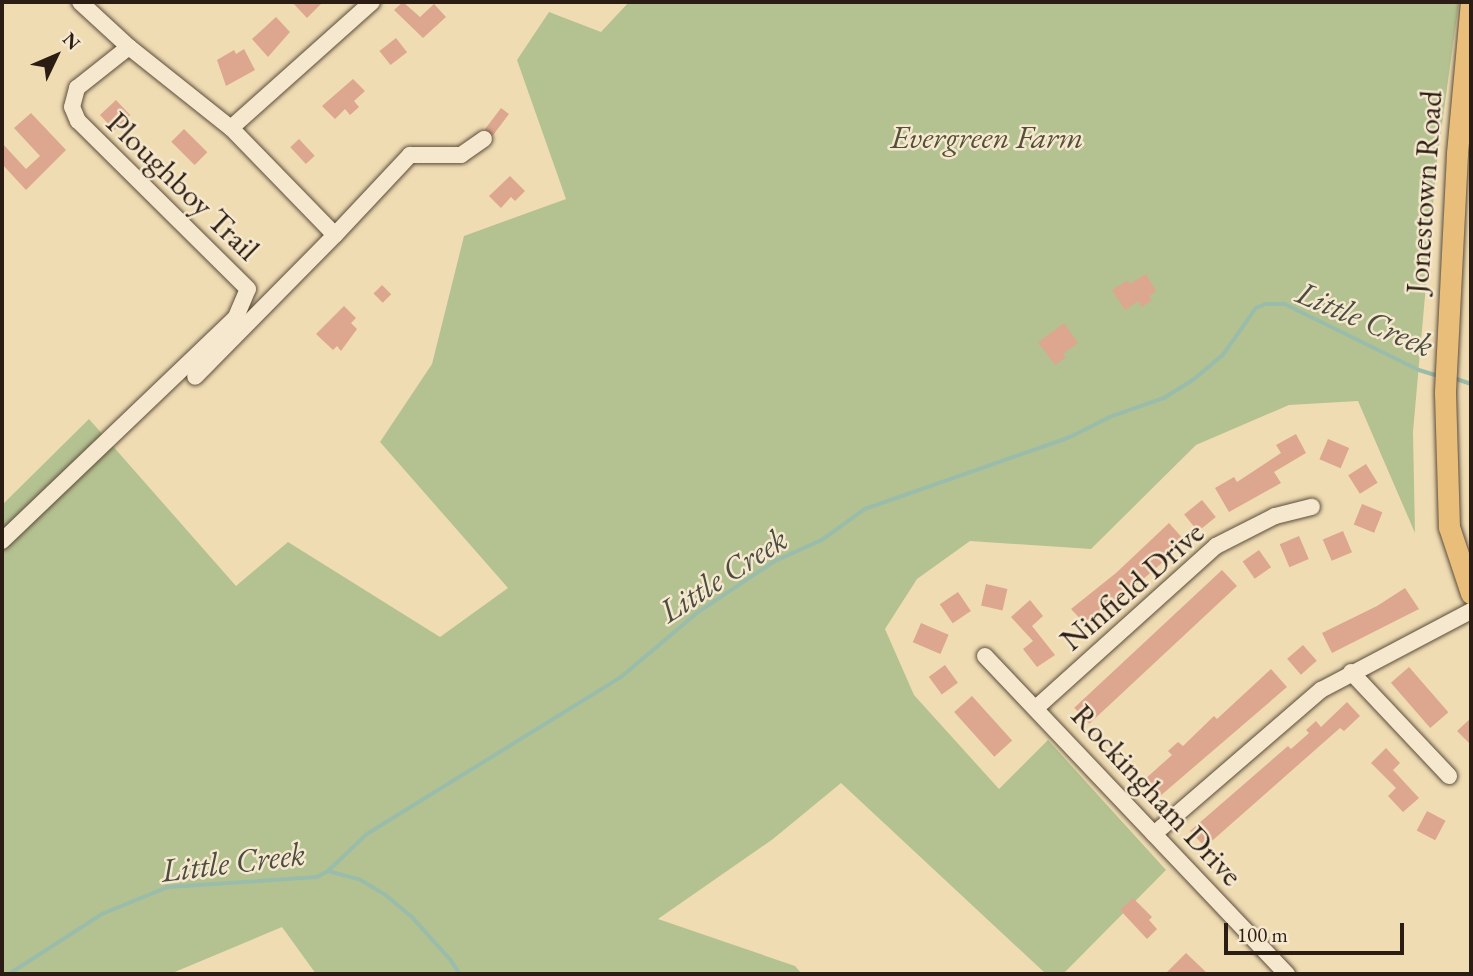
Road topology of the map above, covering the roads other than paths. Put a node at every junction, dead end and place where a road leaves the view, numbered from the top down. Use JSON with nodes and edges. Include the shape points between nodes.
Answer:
{"nodes":[{"id":1,"x":80,"y":2,"type":"edge"},
{"id":2,"x":372,"y":2,"type":"edge"},
{"id":3,"x":1471,"y":2,"type":"edge"},
{"id":4,"x":129,"y":47,"type":"junction"},
{"id":5,"x":231,"y":128,"type":"junction"},
{"id":6,"x":484,"y":139,"type":"dead end"},
{"id":7,"x":334,"y":235,"type":"junction"},
{"id":8,"x":195,"y":377,"type":"dead end"},
{"id":9,"x":1312,"y":507,"type":"dead end"},
{"id":10,"x":2,"y":541,"type":"edge"},
{"id":11,"x":1471,"y":593,"type":"edge"},
{"id":12,"x":1471,"y":611,"type":"edge"},
{"id":13,"x":985,"y":656,"type":"dead end"},
{"id":14,"x":1352,"y":672,"type":"junction"},
{"id":15,"x":1036,"y":708,"type":"junction"},
{"id":16,"x":1449,"y":776,"type":"dead end"},
{"id":17,"x":1154,"y":834,"type":"junction"},
{"id":18,"x":1287,"y":974,"type":"edge"}],
"edges":[{"from":1,"to":4,"type":"street"},
{"from":2,"to":5,"type":"street"},
{"from":3,"to":11,"type":"main road","name":"Jonestown Road","via":[[1457,154],[1445,393],[1449,527]]},
{"from":4,"to":5,"type":"street"},
{"from":4,"to":10,"type":"street","name":"Ploughboy Trail","via":[[77,88],[72,107],[78,121],[248,289],[236,317]]},
{"from":5,"to":7,"type":"street"},
{"from":6,"to":7,"type":"street","via":[[461,155],[410,155]]},
{"from":7,"to":8,"type":"street"},
{"from":9,"to":15,"type":"street","name":"Ninfield Drive","via":[[1275,516],[1216,546]]},
{"from":12,"to":14,"type":"street"},
{"from":13,"to":15,"type":"street","name":"Rockingham Drive"},
{"from":14,"to":16,"type":"street"},
{"from":14,"to":17,"type":"street","via":[[1321,690]]},
{"from":15,"to":17,"type":"street","name":"Rockingham Drive"},
{"from":17,"to":18,"type":"street","name":"Rockingham Drive"}]}
